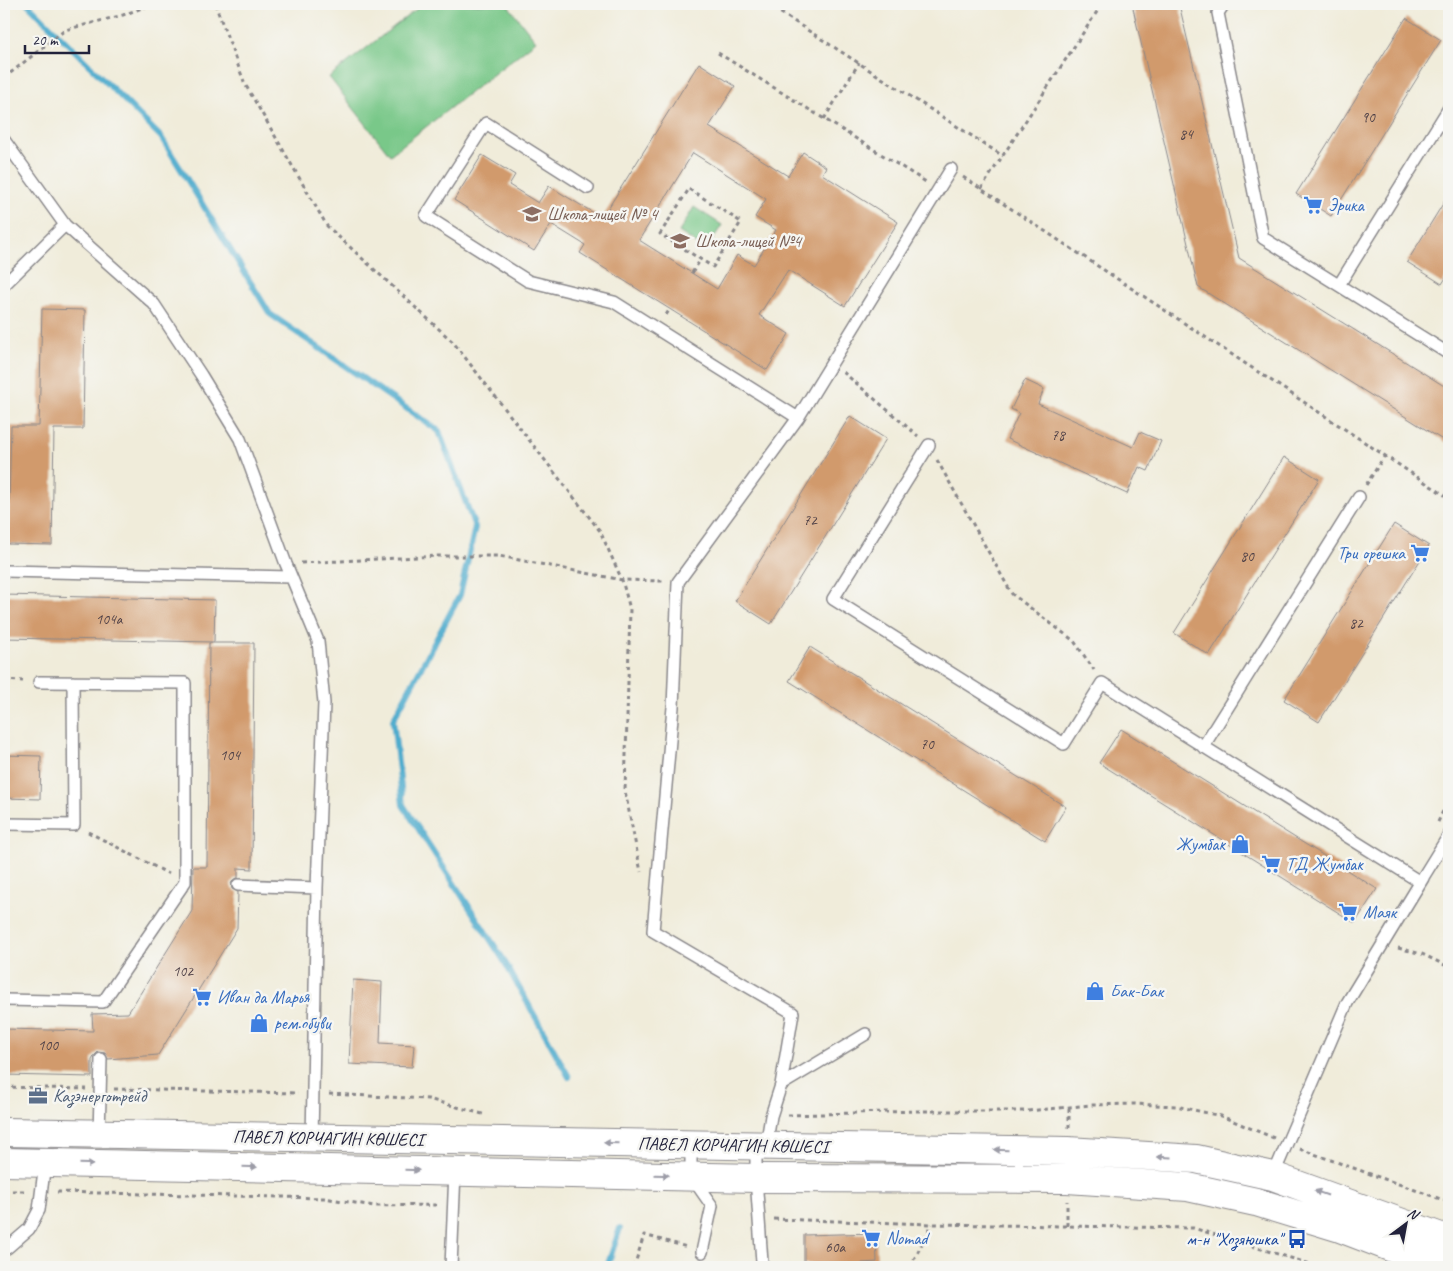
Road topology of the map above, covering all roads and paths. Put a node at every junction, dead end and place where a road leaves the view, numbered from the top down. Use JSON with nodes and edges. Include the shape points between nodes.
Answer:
{"nodes":[{"id":1,"x":153,"y":4,"type":"edge"},
{"id":2,"x":216,"y":4,"type":"edge"},
{"id":3,"x":766,"y":4,"type":"edge"},
{"id":4,"x":1102,"y":4,"type":"edge"},
{"id":5,"x":1224,"y":4,"type":"edge"},
{"id":6,"x":718,"y":53,"type":"dead end"},
{"id":7,"x":859,"y":63,"type":"junction"},
{"id":8,"x":4,"y":78,"type":"edge"},
{"id":9,"x":1449,"y":108,"type":"edge"},
{"id":10,"x":824,"y":119,"type":"junction"},
{"id":11,"x":4,"y":140,"type":"edge"},
{"id":12,"x":1003,"y":156,"type":"junction"},
{"id":13,"x":951,"y":170,"type":"joint"},
{"id":14,"x":588,"y":188,"type":"dead end"},
{"id":15,"x":981,"y":189,"type":"junction"},
{"id":16,"x":939,"y":190,"type":"junction"},
{"id":17,"x":65,"y":225,"type":"junction"},
{"id":18,"x":701,"y":259,"type":"junction"},
{"id":19,"x":692,"y":273,"type":"dead end"},
{"id":20,"x":4,"y":285,"type":"edge"},
{"id":21,"x":1339,"y":285,"type":"junction"},
{"id":22,"x":1449,"y":354,"type":"edge"},
{"id":23,"x":832,"y":362,"type":"junction"},
{"id":24,"x":798,"y":418,"type":"junction"},
{"id":25,"x":929,"y":446,"type":"junction"},
{"id":26,"x":1385,"y":455,"type":"junction"},
{"id":27,"x":1359,"y":496,"type":"joint"},
{"id":28,"x":1449,"y":498,"type":"edge"},
{"id":29,"x":286,"y":564,"type":"junction"},
{"id":30,"x":4,"y":571,"type":"edge"},
{"id":31,"x":291,"y":576,"type":"junction"},
{"id":32,"x":622,"y":580,"type":"junction"},
{"id":33,"x":678,"y":582,"type":"junction"},
{"id":34,"x":39,"y":682,"type":"dead end"},
{"id":35,"x":73,"y":682,"type":"junction"},
{"id":36,"x":1102,"y":683,"type":"junction"},
{"id":37,"x":1203,"y":746,"type":"junction"},
{"id":38,"x":4,"y":824,"type":"edge"},
{"id":39,"x":74,"y":824,"type":"junction"},
{"id":40,"x":1449,"y":835,"type":"edge"},
{"id":41,"x":1426,"y":872,"type":"junction"},
{"id":42,"x":642,"y":875,"type":"dead end"},
{"id":43,"x":189,"y":882,"type":"junction"},
{"id":44,"x":238,"y":885,"type":"dead end"},
{"id":45,"x":317,"y":888,"type":"junction"},
{"id":46,"x":4,"y":1000,"type":"edge"},
{"id":47,"x":103,"y":1002,"type":"junction"},
{"id":48,"x":102,"y":1014,"type":"dead end"},
{"id":49,"x":866,"y":1034,"type":"dead end"},
{"id":50,"x":102,"y":1060,"type":"dead end"},
{"id":51,"x":780,"y":1085,"type":"junction"},
{"id":52,"x":4,"y":1087,"type":"edge"},
{"id":53,"x":101,"y":1089,"type":"junction"},
{"id":54,"x":313,"y":1094,"type":"junction"},
{"id":55,"x":428,"y":1098,"type":"dead end"},
{"id":56,"x":4,"y":1132,"type":"edge"},
{"id":57,"x":99,"y":1134,"type":"junction"},
{"id":58,"x":312,"y":1138,"type":"junction"},
{"id":59,"x":690,"y":1145,"type":"junction"},
{"id":60,"x":761,"y":1146,"type":"junction"},
{"id":61,"x":4,"y":1162,"type":"edge"},
{"id":62,"x":45,"y":1163,"type":"junction"},
{"id":63,"x":456,"y":1171,"type":"junction"},
{"id":64,"x":691,"y":1176,"type":"junction"},
{"id":65,"x":1273,"y":1176,"type":"junction"},
{"id":66,"x":756,"y":1178,"type":"junction"},
{"id":67,"x":4,"y":1191,"type":"edge"},
{"id":68,"x":42,"y":1192,"type":"junction"},
{"id":69,"x":1349,"y":1202,"type":"junction"},
{"id":70,"x":454,"y":1204,"type":"junction"},
{"id":71,"x":759,"y":1218,"type":"junction"},
{"id":72,"x":932,"y":1224,"type":"junction"},
{"id":73,"x":1340,"y":1228,"type":"junction"},
{"id":74,"x":1449,"y":1240,"type":"edge"},
{"id":75,"x":4,"y":1249,"type":"edge"},
{"id":76,"x":702,"y":1252,"type":"joint"},
{"id":77,"x":762,"y":1262,"type":"dead end"},
{"id":78,"x":452,"y":1267,"type":"edge"},
{"id":79,"x":634,"y":1267,"type":"edge"},
{"id":80,"x":910,"y":1267,"type":"edge"},
{"id":81,"x":1320,"y":1267,"type":"edge"},
{"id":82,"x":1442,"y":1267,"type":"edge"}],
"edges":[{"from":1,"to":8,"type":"path","via":[[65,30]]},
{"from":2,"to":32,"type":"path","via":[[245,84],[326,226],[453,342],[600,532]]},
{"from":3,"to":7,"type":"path"},
{"from":4,"to":12,"type":"path"},
{"from":5,"to":21,"type":"lane","via":[[1218,13],[1264,238]]},
{"from":6,"to":10,"type":"path"},
{"from":7,"to":10,"type":"path"},
{"from":7,"to":12,"type":"path"},
{"from":9,"to":21,"type":"lane"},
{"from":10,"to":16,"type":"path"},
{"from":11,"to":17,"type":"lane"},
{"from":12,"to":15,"type":"path"},
{"from":13,"to":15,"type":"path"},
{"from":13,"to":16,"type":"lane"},
{"from":14,"to":24,"type":"lane","via":[[486,123],[426,216],[528,280],[614,302]]},
{"from":15,"to":26,"type":"path"},
{"from":16,"to":23,"type":"lane"},
{"from":17,"to":20,"type":"lane"},
{"from":17,"to":29,"type":"lane","via":[[154,304],[201,375],[240,439]]},
{"from":18,"to":18,"type":"path","via":[[713,267],[741,222],[688,189],[660,234]]},
{"from":18,"to":19,"type":"path"},
{"from":21,"to":22,"type":"lane"},
{"from":23,"to":24,"type":"lane"},
{"from":23,"to":25,"type":"path"},
{"from":24,"to":33,"type":"lane"},
{"from":25,"to":36,"type":"path","via":[[1012,594],[1074,641]]},
{"from":25,"to":36,"type":"lane","via":[[833,599],[1064,744]]},
{"from":26,"to":27,"type":"path"},
{"from":26,"to":28,"type":"path"},
{"from":27,"to":37,"type":"lane"},
{"from":29,"to":31,"type":"lane"},
{"from":29,"to":32,"type":"path","via":[[499,556]]},
{"from":30,"to":31,"type":"lane"},
{"from":31,"to":45,"type":"lane","via":[[318,641],[324,702]]},
{"from":32,"to":33,"type":"path"},
{"from":32,"to":42,"type":"path","via":[[630,609],[625,791]]},
{"from":33,"to":51,"type":"lane","via":[[673,707],[653,931],[793,1013]]},
{"from":34,"to":35,"type":"lane"},
{"from":35,"to":39,"type":"lane"},
{"from":35,"to":43,"type":"lane","via":[[186,683]]},
{"from":36,"to":37,"type":"lane"},
{"from":37,"to":41,"type":"lane","via":[[1420,882]]},
{"from":38,"to":39,"type":"lane"},
{"from":39,"to":43,"type":"path"},
{"from":40,"to":41,"type":"lane"},
{"from":41,"to":65,"type":"lane","via":[[1347,1003]]},
{"from":43,"to":47,"type":"lane"},
{"from":44,"to":45,"type":"lane"},
{"from":45,"to":54,"type":"lane"},
{"from":46,"to":47,"type":"lane"},
{"from":47,"to":48,"type":"lane"},
{"from":49,"to":51,"type":"lane"},
{"from":50,"to":53,"type":"lane"},
{"from":51,"to":60,"type":"lane"},
{"from":52,"to":53,"type":"path"},
{"from":53,"to":54,"type":"path"},
{"from":53,"to":57,"type":"lane"},
{"from":54,"to":55,"type":"path"},
{"from":54,"to":58,"type":"lane"},
{"from":56,"to":57,"type":"street","name":"ПАВЕЛ КОРЧАГИН КӨШЕСІ"},
{"from":57,"to":58,"type":"street","name":"ПАВЕЛ КОРЧАГИН КӨШЕСІ"},
{"from":59,"to":58,"type":"street","name":"ПАВЕЛ КОРЧАГИН КӨШЕСІ","one_way":true},
{"from":59,"to":60,"type":"street","name":"ПАВЕЛ КОРЧАГИН КӨШЕСІ"},
{"from":59,"to":64,"type":"lane"},
{"from":65,"to":60,"type":"street","name":"ПАВЕЛ КОРЧАГИН КӨШЕСІ","one_way":true,"via":[[1196,1160],[1068,1151]]},
{"from":60,"to":66,"type":"lane"},
{"from":61,"to":62,"type":"street","name":"ПАВЕЛ КОРЧАГИН КӨШЕСІ"},
{"from":62,"to":63,"type":"street","name":"ПАВЕЛ КОРЧАГИН КӨШЕСІ","one_way":true},
{"from":62,"to":68,"type":"lane"},
{"from":63,"to":64,"type":"street","name":"ПАВЕЛ КОРЧАГИН КӨШЕСІ","one_way":true},
{"from":63,"to":70,"type":"lane"},
{"from":64,"to":66,"type":"street","name":"ПАВЕЛ КОРЧАГИН КӨШЕСІ"},
{"from":64,"to":76,"type":"lane","via":[[712,1206]]},
{"from":69,"to":65,"type":"street","name":"ПАВЕЛ КОРЧАГИН КӨШЕСІ","one_way":true},
{"from":66,"to":71,"type":"lane"},
{"from":66,"to":73,"type":"street","name":"ПАВЕЛ КОРЧАГИН КӨШЕСІ","via":[[1067,1179],[1188,1186],[1256,1202]]},
{"from":67,"to":68,"type":"path"},
{"from":68,"to":70,"type":"path","via":[[324,1198],[374,1206]]},
{"from":68,"to":75,"type":"lane","via":[[40,1210],[29,1229]]},
{"from":69,"to":73,"type":"street"},
{"from":69,"to":74,"type":"street","name":"ПАВЕЛ КОРЧАГИН КӨШЕСІ"},
{"from":70,"to":78,"type":"lane"},
{"from":71,"to":72,"type":"path"},
{"from":71,"to":77,"type":"lane"},
{"from":72,"to":80,"type":"path"},
{"from":72,"to":81,"type":"path","via":[[1193,1228]]},
{"from":73,"to":82,"type":"street","name":"ПАВЕЛ КОРЧАГИН КӨШЕСІ"},
{"from":76,"to":79,"type":"path","via":[[644,1235]]}]}
